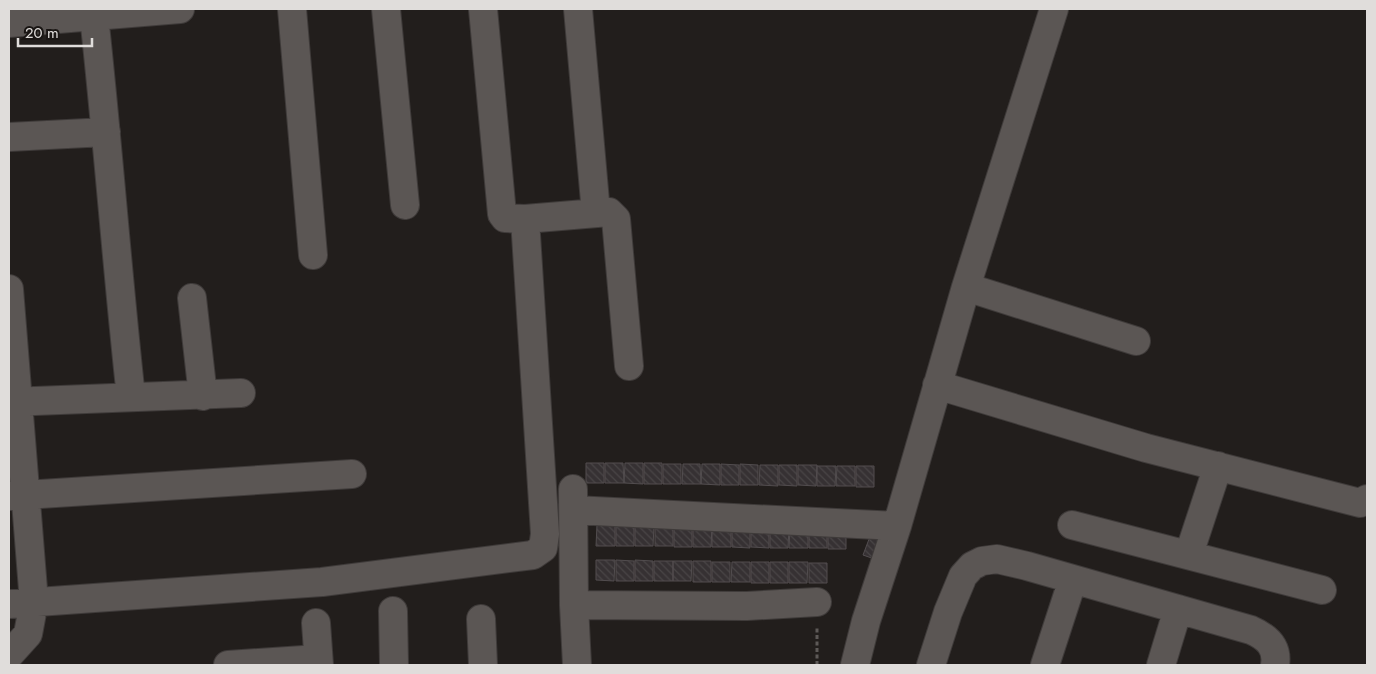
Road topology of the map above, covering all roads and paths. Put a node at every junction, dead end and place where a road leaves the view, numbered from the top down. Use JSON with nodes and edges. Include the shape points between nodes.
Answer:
{"nodes":[{"id":1,"x":180,"y":9,"type":"edge"},
{"id":2,"x":292,"y":9,"type":"edge"},
{"id":3,"x":386,"y":9,"type":"edge"},
{"id":4,"x":483,"y":9,"type":"edge"},
{"id":5,"x":578,"y":9,"type":"edge"},
{"id":6,"x":1054,"y":9,"type":"edge"},
{"id":7,"x":94,"y":16,"type":"junction"},
{"id":8,"x":9,"y":23,"type":"edge"},
{"id":9,"x":106,"y":132,"type":"junction"},
{"id":10,"x":9,"y":137,"type":"edge"},
{"id":11,"x":405,"y":205,"type":"dead end"},
{"id":12,"x":596,"y":213,"type":"junction"},
{"id":13,"x":525,"y":219,"type":"junction"},
{"id":14,"x":313,"y":255,"type":"dead end"},
{"id":15,"x":966,"y":287,"type":"junction"},
{"id":16,"x":9,"y":289,"type":"edge"},
{"id":17,"x":192,"y":298,"type":"dead end"},
{"id":18,"x":1136,"y":341,"type":"dead end"},
{"id":19,"x":629,"y":366,"type":"dead end"},
{"id":20,"x":938,"y":385,"type":"junction"},
{"id":21,"x":241,"y":393,"type":"dead end"},
{"id":22,"x":203,"y":396,"type":"junction"},
{"id":23,"x":131,"y":397,"type":"junction"},
{"id":24,"x":13,"y":402,"type":"edge"},
{"id":25,"x":1218,"y":466,"type":"junction"},
{"id":26,"x":352,"y":474,"type":"dead end"},
{"id":27,"x":18,"y":495,"type":"edge"},
{"id":28,"x":1367,"y":499,"type":"edge"},
{"id":29,"x":1072,"y":525,"type":"dead end"},
{"id":30,"x":897,"y":526,"type":"junction"},
{"id":31,"x":1189,"y":554,"type":"junction"},
{"id":32,"x":1073,"y":579,"type":"junction"},
{"id":33,"x":1322,"y":590,"type":"dead end"},
{"id":34,"x":817,"y":602,"type":"joint"},
{"id":35,"x":22,"y":603,"type":"edge"},
{"id":36,"x":574,"y":604,"type":"junction"},
{"id":37,"x":1178,"y":609,"type":"junction"},
{"id":38,"x":394,"y":611,"type":"dead end"},
{"id":39,"x":481,"y":619,"type":"dead end"},
{"id":40,"x":316,"y":623,"type":"dead end"},
{"id":41,"x":9,"y":655,"type":"edge"},
{"id":42,"x":319,"y":662,"type":"edge"},
{"id":43,"x":228,"y":665,"type":"edge"},
{"id":44,"x":394,"y":665,"type":"edge"},
{"id":45,"x":483,"y":665,"type":"edge"},
{"id":46,"x":577,"y":665,"type":"edge"},
{"id":47,"x":816,"y":665,"type":"edge"},
{"id":48,"x":855,"y":665,"type":"edge"},
{"id":49,"x":931,"y":665,"type":"edge"},
{"id":50,"x":1045,"y":665,"type":"edge"},
{"id":51,"x":1161,"y":665,"type":"edge"},
{"id":52,"x":1274,"y":665,"type":"edge"}],
"edges":[{"from":1,"to":7,"type":"street"},
{"from":2,"to":14,"type":"street"},
{"from":3,"to":11,"type":"street"},
{"from":4,"to":13,"type":"street","via":[[502,214],[505,218]]},
{"from":5,"to":12,"type":"street"},
{"from":6,"to":15,"type":"street"},
{"from":7,"to":8,"type":"street"},
{"from":7,"to":9,"type":"street"},
{"from":9,"to":10,"type":"street"},
{"from":9,"to":23,"type":"street"},
{"from":12,"to":13,"type":"street"},
{"from":12,"to":19,"type":"street","via":[[609,212],[616,219]]},
{"from":13,"to":35,"type":"street","via":[[545,534],[543,548],[533,555],[322,582]]},
{"from":15,"to":18,"type":"street"},
{"from":15,"to":20,"type":"street"},
{"from":16,"to":24,"type":"street"},
{"from":17,"to":22,"type":"street"},
{"from":20,"to":25,"type":"street","via":[[1146,448]]},
{"from":20,"to":30,"type":"street"},
{"from":21,"to":22,"type":"street"},
{"from":22,"to":23,"type":"street"},
{"from":23,"to":24,"type":"street"},
{"from":24,"to":27,"type":"street"},
{"from":25,"to":28,"type":"street","via":[[1360,503]]},
{"from":25,"to":31,"type":"street"},
{"from":26,"to":27,"type":"street"},
{"from":27,"to":35,"type":"street"},
{"from":29,"to":31,"type":"street"},
{"from":30,"to":36,"type":"street","via":[[573,500]]},
{"from":30,"to":48,"type":"street"},
{"from":31,"to":33,"type":"street"},
{"from":32,"to":37,"type":"street"},
{"from":32,"to":49,"type":"street","via":[[997,559],[972,566],[963,576],[948,612]]},
{"from":32,"to":50,"type":"street"},
{"from":34,"to":36,"type":"street","via":[[747,606]]},
{"from":34,"to":47,"type":"path"},
{"from":35,"to":41,"type":"street","via":[[28,634]]},
{"from":36,"to":46,"type":"street"},
{"from":37,"to":51,"type":"street"},
{"from":37,"to":52,"type":"street","via":[[1262,635],[1272,645],[1276,655]]},
{"from":38,"to":44,"type":"street"},
{"from":39,"to":45,"type":"street"},
{"from":40,"to":42,"type":"street"},
{"from":42,"to":43,"type":"street"}]}
